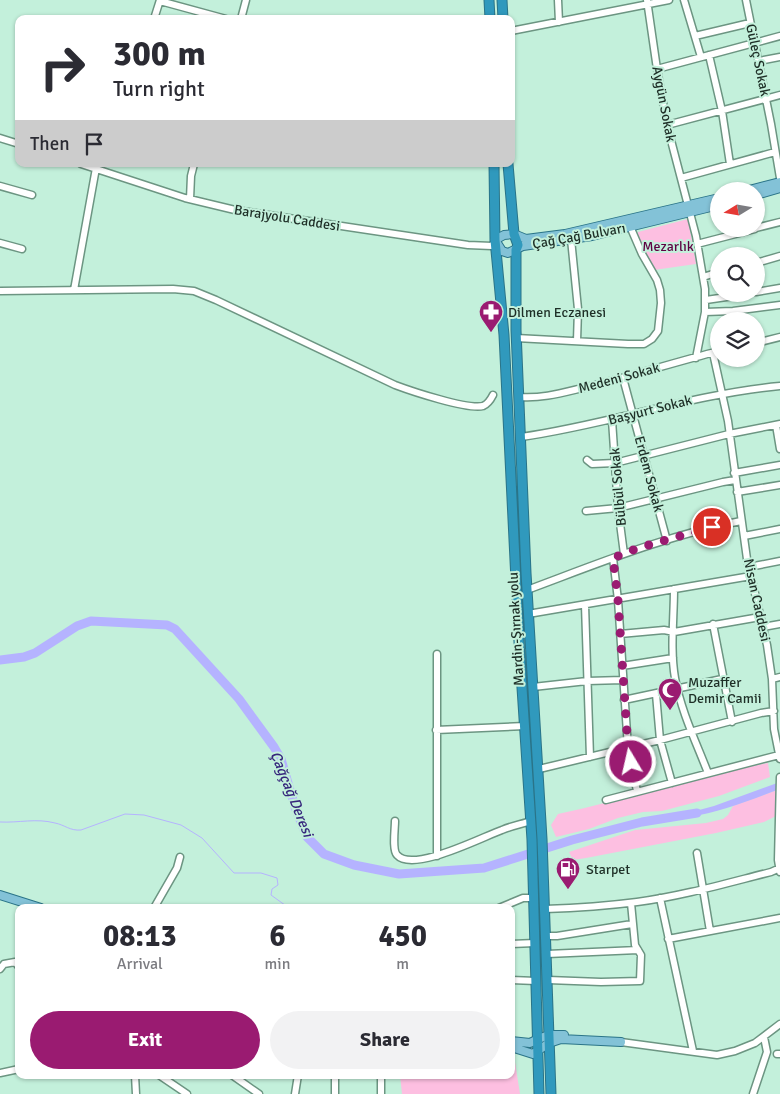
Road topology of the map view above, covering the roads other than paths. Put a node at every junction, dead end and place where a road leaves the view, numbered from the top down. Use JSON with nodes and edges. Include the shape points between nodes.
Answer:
{"nodes":[{"id":1,"x":160,"y":0,"type":"edge"},
{"id":2,"x":246,"y":0,"type":"edge"},
{"id":3,"x":489,"y":0,"type":"edge"},
{"id":4,"x":502,"y":0,"type":"edge"},
{"id":5,"x":558,"y":0,"type":"edge"},
{"id":6,"x":669,"y":0,"type":"edge"},
{"id":7,"x":684,"y":0,"type":"edge"},
{"id":8,"x":746,"y":0,"type":"edge"},
{"id":9,"x":647,"y":2,"type":"edge"},
{"id":10,"x":155,"y":15,"type":"edge"},
{"id":11,"x":212,"y":15,"type":"edge"},
{"id":12,"x":242,"y":15,"type":"edge"},
{"id":13,"x":490,"y":15,"type":"edge"},
{"id":14,"x":503,"y":15,"type":"edge"},
{"id":15,"x":559,"y":22,"type":"junction"},
{"id":16,"x":750,"y":23,"type":"junction"},
{"id":17,"x":515,"y":30,"type":"edge"},
{"id":18,"x":695,"y":36,"type":"junction"},
{"id":19,"x":780,"y":36,"type":"edge"},
{"id":20,"x":755,"y":43,"type":"junction"},
{"id":21,"x":709,"y":55,"type":"junction"},
{"id":22,"x":701,"y":57,"type":"junction"},
{"id":23,"x":780,"y":57,"type":"edge"},
{"id":24,"x":759,"y":61,"type":"junction"},
{"id":25,"x":657,"y":69,"type":"junction"},
{"id":26,"x":780,"y":95,"type":"edge"},
{"id":27,"x":766,"y":99,"type":"junction"},
{"id":28,"x":722,"y":111,"type":"junction"},
{"id":29,"x":667,"y":124,"type":"junction"},
{"id":30,"x":780,"y":129,"type":"edge"},
{"id":31,"x":772,"y":131,"type":"junction"},
{"id":32,"x":0,"y":138,"type":"edge"},
{"id":33,"x":15,"y":143,"type":"edge"},
{"id":34,"x":775,"y":152,"type":"junction"},
{"id":35,"x":730,"y":164,"type":"junction"},
{"id":36,"x":92,"y":167,"type":"edge"},
{"id":37,"x":193,"y":167,"type":"edge"},
{"id":38,"x":494,"y":167,"type":"edge"},
{"id":39,"x":508,"y":167,"type":"edge"},
{"id":40,"x":96,"y":168,"type":"junction"},
{"id":41,"x":681,"y":178,"type":"junction"},
{"id":42,"x":780,"y":180,"type":"edge"},
{"id":43,"x":765,"y":185,"type":"edge"},
{"id":44,"x":0,"y":186,"type":"edge"},
{"id":45,"x":780,"y":188,"type":"edge"},
{"id":46,"x":765,"y":192,"type":"edge"},
{"id":47,"x":32,"y":195,"type":"dead end"},
{"id":48,"x":190,"y":199,"type":"junction"},
{"id":49,"x":710,"y":201,"type":"edge"},
{"id":50,"x":710,"y":206,"type":"edge"},
{"id":51,"x":688,"y":210,"type":"junction"},
{"id":52,"x":780,"y":222,"type":"edge"},
{"id":53,"x":629,"y":224,"type":"junction"},
{"id":54,"x":765,"y":226,"type":"edge"},
{"id":55,"x":514,"y":234,"type":"junction"},
{"id":56,"x":721,"y":238,"type":"edge"},
{"id":57,"x":571,"y":239,"type":"junction"},
{"id":58,"x":495,"y":240,"type":"junction"},
{"id":59,"x":0,"y":243,"type":"edge"},
{"id":60,"x":697,"y":244,"type":"junction"},
{"id":61,"x":22,"y":249,"type":"dead end"},
{"id":62,"x":516,"y":250,"type":"junction"},
{"id":63,"x":780,"y":256,"type":"edge"},
{"id":64,"x":765,"y":260,"type":"edge"},
{"id":65,"x":710,"y":275,"type":"edge"},
{"id":66,"x":703,"y":277,"type":"junction"},
{"id":67,"x":780,"y":288,"type":"edge"},
{"id":68,"x":74,"y":290,"type":"junction"},
{"id":69,"x":765,"y":290,"type":"edge"},
{"id":70,"x":0,"y":291,"type":"edge"},
{"id":71,"x":710,"y":299,"type":"edge"},
{"id":72,"x":706,"y":300,"type":"junction"},
{"id":73,"x":780,"y":305,"type":"edge"},
{"id":74,"x":705,"y":312,"type":"junction"},
{"id":75,"x":780,"y":337,"type":"edge"},
{"id":76,"x":516,"y":338,"type":"junction"},
{"id":77,"x":577,"y":341,"type":"junction"},
{"id":78,"x":765,"y":341,"type":"edge"},
{"id":79,"x":710,"y":354,"type":"edge"},
{"id":80,"x":696,"y":358,"type":"junction"},
{"id":81,"x":718,"y":367,"type":"edge"},
{"id":82,"x":623,"y":378,"type":"junction"},
{"id":83,"x":780,"y":386,"type":"edge"},
{"id":84,"x":722,"y":393,"type":"junction"},
{"id":85,"x":493,"y":395,"type":"dead end"},
{"id":86,"x":519,"y":398,"type":"junction"},
{"id":87,"x":633,"y":415,"type":"junction"},
{"id":88,"x":612,"y":420,"type":"junction"},
{"id":89,"x":778,"y":424,"type":"edge"},
{"id":90,"x":729,"y":434,"type":"junction"},
{"id":91,"x":521,"y":437,"type":"junction"},
{"id":92,"x":780,"y":449,"type":"edge"},
{"id":93,"x":644,"y":456,"type":"junction"},
{"id":94,"x":587,"y":460,"type":"dead end"},
{"id":95,"x":615,"y":463,"type":"junction"},
{"id":96,"x":780,"y":465,"type":"edge"},
{"id":97,"x":735,"y":477,"type":"junction"},
{"id":98,"x":780,"y":485,"type":"edge"},
{"id":99,"x":737,"y":492,"type":"junction"},
{"id":100,"x":656,"y":498,"type":"junction"},
{"id":101,"x":618,"y":508,"type":"junction"},
{"id":102,"x":586,"y":511,"type":"dead end"},
{"id":103,"x":742,"y":521,"type":"junction"},
{"id":104,"x":780,"y":529,"type":"edge"},
{"id":105,"x":744,"y":536,"type":"junction"},
{"id":106,"x":667,"y":541,"type":"junction"},
{"id":107,"x":624,"y":554,"type":"junction"},
{"id":108,"x":613,"y":558,"type":"junction"},
{"id":109,"x":780,"y":561,"type":"edge"},
{"id":110,"x":749,"y":567,"type":"junction"},
{"id":111,"x":751,"y":576,"type":"junction"},
{"id":112,"x":674,"y":589,"type":"junction"},
{"id":113,"x":527,"y":590,"type":"junction"},
{"id":114,"x":618,"y":600,"type":"junction"},
{"id":115,"x":585,"y":605,"type":"junction"},
{"id":116,"x":528,"y":614,"type":"junction"},
{"id":117,"x":760,"y":617,"type":"junction"},
{"id":118,"x":713,"y":624,"type":"junction"},
{"id":119,"x":780,"y":624,"type":"edge"},
{"id":120,"x":763,"y":628,"type":"junction"},
{"id":121,"x":674,"y":632,"type":"junction"},
{"id":122,"x":620,"y":634,"type":"junction"},
{"id":123,"x":437,"y":654,"type":"dead end"},
{"id":124,"x":673,"y":658,"type":"junction"},
{"id":125,"x":622,"y":666,"type":"junction"},
{"id":126,"x":780,"y":677,"type":"edge"},
{"id":127,"x":722,"y":679,"type":"junction"},
{"id":128,"x":772,"y":679,"type":"junction"},
{"id":129,"x":623,"y":680,"type":"junction"},
{"id":130,"x":588,"y":681,"type":"junction"},
{"id":131,"x":533,"y":686,"type":"junction"},
{"id":132,"x":678,"y":689,"type":"junction"},
{"id":133,"x":656,"y":694,"type":"junction"},
{"id":134,"x":624,"y":700,"type":"junction"},
{"id":135,"x":774,"y":712,"type":"junction"},
{"id":136,"x":732,"y":722,"type":"junction"},
{"id":137,"x":525,"y":726,"type":"junction"},
{"id":138,"x":436,"y":730,"type":"junction"},
{"id":139,"x":692,"y":731,"type":"junction"},
{"id":140,"x":660,"y":740,"type":"junction"},
{"id":141,"x":628,"y":748,"type":"junction"},
{"id":142,"x":590,"y":757,"type":"junction"},
{"id":143,"x":779,"y":757,"type":"edge"},
{"id":144,"x":539,"y":769,"type":"junction"},
{"id":145,"x":708,"y":773,"type":"junction"},
{"id":146,"x":780,"y":777,"type":"edge"},
{"id":147,"x":672,"y":783,"type":"junction"},
{"id":148,"x":637,"y":791,"type":"junction"},
{"id":149,"x":606,"y":800,"type":"dead end"},
{"id":150,"x":779,"y":803,"type":"edge"},
{"id":151,"x":395,"y":821,"type":"dead end"},
{"id":152,"x":531,"y":821,"type":"junction"},
{"id":153,"x":697,"y":853,"type":"dead end"},
{"id":154,"x":437,"y":856,"type":"junction"},
{"id":155,"x":180,"y":857,"type":"dead end"},
{"id":156,"x":780,"y":868,"type":"edge"},
{"id":157,"x":780,"y":873,"type":"edge"},
{"id":158,"x":703,"y":889,"type":"junction"},
{"id":159,"x":0,"y":895,"type":"edge"},
{"id":160,"x":533,"y":898,"type":"junction"},
{"id":161,"x":660,"y":898,"type":"junction"},
{"id":162,"x":631,"y":903,"type":"junction"},
{"id":163,"x":28,"y":904,"type":"edge"},
{"id":164,"x":156,"y":904,"type":"edge"},
{"id":165,"x":509,"y":904,"type":"edge"},
{"id":166,"x":545,"y":909,"type":"junction"},
{"id":167,"x":780,"y":918,"type":"edge"},
{"id":168,"x":632,"y":924,"type":"junction"},
{"id":169,"x":710,"y":931,"type":"junction"},
{"id":170,"x":546,"y":936,"type":"junction"},
{"id":171,"x":668,"y":939,"type":"junction"},
{"id":172,"x":535,"y":943,"type":"junction"},
{"id":173,"x":515,"y":944,"type":"edge"},
{"id":174,"x":638,"y":950,"type":"junction"},
{"id":175,"x":547,"y":954,"type":"junction"},
{"id":176,"x":15,"y":962,"type":"edge"},
{"id":177,"x":0,"y":968,"type":"edge"},
{"id":178,"x":515,"y":980,"type":"edge"},
{"id":179,"x":548,"y":980,"type":"junction"},
{"id":180,"x":536,"y":981,"type":"junction"},
{"id":181,"x":780,"y":1024,"type":"edge"},
{"id":182,"x":764,"y":1037,"type":"junction"},
{"id":183,"x":538,"y":1039,"type":"junction"},
{"id":184,"x":549,"y":1039,"type":"junction"},
{"id":185,"x":515,"y":1041,"type":"edge"},
{"id":186,"x":621,"y":1042,"type":"joint"},
{"id":187,"x":515,"y":1048,"type":"edge"},
{"id":188,"x":693,"y":1051,"type":"junction"},
{"id":189,"x":538,"y":1052,"type":"junction"},
{"id":190,"x":15,"y":1070,"type":"edge"},
{"id":191,"x":0,"y":1073,"type":"edge"},
{"id":192,"x":135,"y":1079,"type":"edge"},
{"id":193,"x":165,"y":1079,"type":"edge"},
{"id":194,"x":237,"y":1079,"type":"edge"},
{"id":195,"x":297,"y":1079,"type":"edge"},
{"id":196,"x":335,"y":1079,"type":"edge"},
{"id":197,"x":381,"y":1079,"type":"edge"},
{"id":198,"x":136,"y":1094,"type":"edge"},
{"id":199,"x":187,"y":1094,"type":"edge"},
{"id":200,"x":258,"y":1094,"type":"edge"},
{"id":201,"x":295,"y":1094,"type":"edge"},
{"id":202,"x":335,"y":1094,"type":"edge"},
{"id":203,"x":381,"y":1094,"type":"edge"},
{"id":204,"x":539,"y":1094,"type":"edge"},
{"id":205,"x":552,"y":1094,"type":"edge"},
{"id":206,"x":754,"y":1094,"type":"edge"}],
"edges":[{"from":1,"to":10,"type":"street"},
{"from":1,"to":11,"type":"street"},
{"from":2,"to":12,"type":"street"},
{"from":3,"to":13,"type":"highway"},
{"from":4,"to":14,"type":"highway"},
{"from":5,"to":15,"type":"street"},
{"from":6,"to":9,"type":"street"},
{"from":7,"to":18,"type":"street"},
{"from":8,"to":16,"type":"street","name":"Güleç Sokak"},
{"from":9,"to":15,"type":"street"},
{"from":9,"to":25,"type":"street","name":"Aygün Sokak"},
{"from":15,"to":17,"type":"street"},
{"from":16,"to":18,"type":"street"},
{"from":16,"to":20,"type":"street","name":"Güleç Sokak"},
{"from":18,"to":22,"type":"street"},
{"from":19,"to":20,"type":"street"},
{"from":20,"to":21,"type":"street"},
{"from":20,"to":24,"type":"street","name":"Güleç Sokak"},
{"from":21,"to":22,"type":"street"},
{"from":21,"to":28,"type":"street"},
{"from":22,"to":25,"type":"street"},
{"from":23,"to":24,"type":"street"},
{"from":24,"to":27,"type":"street","name":"Güleç Sokak"},
{"from":25,"to":29,"type":"street","name":"Aygün Sokak"},
{"from":26,"to":27,"type":"street"},
{"from":27,"to":28,"type":"street"},
{"from":27,"to":31,"type":"street","name":"Güleç Sokak"},
{"from":28,"to":29,"type":"street"},
{"from":28,"to":35,"type":"street"},
{"from":29,"to":41,"type":"street","name":"Aygün Sokak"},
{"from":30,"to":31,"type":"street"},
{"from":31,"to":34,"type":"street","name":"Güleç Sokak"},
{"from":32,"to":33,"type":"street"},
{"from":34,"to":35,"type":"street"},
{"from":34,"to":42,"type":"street","name":"Güleç Sokak"},
{"from":35,"to":41,"type":"street"},
{"from":36,"to":40,"type":"street","name":"Barajyolu Caddesi"},
{"from":37,"to":48,"type":"street"},
{"from":38,"to":58,"type":"highway","name":"Mardin-Şırnak yolu"},
{"from":39,"to":55,"type":"highway","name":"Mardin-Şırnak yolu"},
{"from":40,"to":48,"type":"street","name":"Barajyolu Caddesi"},
{"from":40,"to":68,"type":"street"},
{"from":41,"to":51,"type":"street","name":"Aygün Sokak"},
{"from":42,"to":43,"type":"main road"},
{"from":44,"to":47,"type":"street"},
{"from":45,"to":46,"type":"main road"},
{"from":48,"to":58,"type":"street","name":"Barajyolu Caddesi","via":[[235,210],[468,245],[492,246]]},
{"from":49,"to":51,"type":"main road","name":"Çağ Çağ Bulvarı"},
{"from":50,"to":51,"type":"main road","name":"Çağ Çağ Bulvarı"},
{"from":51,"to":53,"type":"main road","name":"Çağ Çağ Bulvarı"},
{"from":51,"to":60,"type":"street","name":"Aygün Sokak"},
{"from":52,"to":54,"type":"street"},
{"from":53,"to":55,"type":"main road","name":"Çağ Çağ Bulvarı","via":[[526,239]]},
{"from":53,"to":57,"type":"main road","name":"Çağ Çağ Bulvarı"},
{"from":53,"to":77,"type":"street","via":[[658,280],[658,331],[644,344]]},
{"from":55,"to":58,"type":"main road","name":"Çağ Çağ Bulvarı"},
{"from":55,"to":62,"type":"highway","name":"Mardin-Şırnak yolu","via":[[518,245]]},
{"from":56,"to":60,"type":"street"},
{"from":57,"to":62,"type":"main road","name":"Çağ Çağ Bulvarı","via":[[523,246]]},
{"from":57,"to":77,"type":"street","via":[[578,309]]},
{"from":58,"to":62,"type":"main road","name":"Çağ Çağ Bulvarı","via":[[505,253]]},
{"from":58,"to":137,"type":"highway","name":"Mardin-Şırnak yolu","via":[[504,335]]},
{"from":59,"to":61,"type":"street"},
{"from":60,"to":66,"type":"street","name":"Aygün Sokak"},
{"from":62,"to":76,"type":"highway","name":"Mardin-Şırnak yolu"},
{"from":63,"to":64,"type":"street"},
{"from":65,"to":66,"type":"street"},
{"from":66,"to":72,"type":"street","name":"Aygün Sokak"},
{"from":67,"to":69,"type":"street"},
{"from":68,"to":70,"type":"street"},
{"from":68,"to":85,"type":"street","via":[[194,291],[416,393],[476,406],[483,406]]},
{"from":71,"to":72,"type":"street"},
{"from":72,"to":74,"type":"street","name":"Aygün Sokak"},
{"from":73,"to":74,"type":"street"},
{"from":74,"to":80,"type":"street","name":"Aygün Sokak"},
{"from":75,"to":78,"type":"street"},
{"from":76,"to":77,"type":"street"},
{"from":76,"to":86,"type":"highway","name":"Mardin-Şırnak yolu"},
{"from":79,"to":80,"type":"street","name":"Medeni Sokak"},
{"from":80,"to":82,"type":"street","name":"Medeni Sokak"},
{"from":81,"to":84,"type":"street","name":"Nisan Caddesi"},
{"from":82,"to":86,"type":"street","name":"Medeni Sokak","via":[[548,396]]},
{"from":82,"to":87,"type":"street","name":"Erdem Sokak"},
{"from":83,"to":84,"type":"street","name":"Başyurt Sokak"},
{"from":84,"to":87,"type":"street","name":"Başyurt Sokak"},
{"from":84,"to":90,"type":"street","name":"Nisan Caddesi"},
{"from":86,"to":91,"type":"highway","name":"Mardin-Şırnak yolu"},
{"from":87,"to":88,"type":"street","name":"Başyurt Sokak"},
{"from":87,"to":93,"type":"street","name":"Erdem Sokak"},
{"from":88,"to":91,"type":"street","name":"Başyurt Sokak"},
{"from":88,"to":95,"type":"street","name":"Bülbül Sokak"},
{"from":89,"to":90,"type":"street"},
{"from":89,"to":92,"type":"street"},
{"from":90,"to":93,"type":"street"},
{"from":90,"to":97,"type":"street","name":"Nisan Caddesi"},
{"from":91,"to":113,"type":"highway","name":"Mardin-Şırnak yolu"},
{"from":93,"to":95,"type":"street"},
{"from":93,"to":100,"type":"street","name":"Erdem Sokak"},
{"from":94,"to":95,"type":"street","via":[[592,464]]},
{"from":95,"to":101,"type":"street","name":"Bülbül Sokak"},
{"from":96,"to":97,"type":"street"},
{"from":97,"to":99,"type":"street","name":"Nisan Caddesi"},
{"from":97,"to":100,"type":"street"},
{"from":98,"to":99,"type":"street"},
{"from":99,"to":103,"type":"street","name":"Nisan Caddesi"},
{"from":100,"to":101,"type":"street"},
{"from":100,"to":106,"type":"street","name":"Erdem Sokak"},
{"from":101,"to":102,"type":"street"},
{"from":101,"to":107,"type":"street","name":"Bülbül Sokak"},
{"from":103,"to":105,"type":"street","name":"Nisan Caddesi"},
{"from":103,"to":106,"type":"street"},
{"from":104,"to":105,"type":"street"},
{"from":105,"to":110,"type":"street","name":"Nisan Caddesi"},
{"from":106,"to":107,"type":"street"},
{"from":107,"to":108,"type":"street"},
{"from":108,"to":113,"type":"street"},
{"from":108,"to":114,"type":"street"},
{"from":109,"to":110,"type":"street"},
{"from":110,"to":111,"type":"street","name":"Nisan Caddesi"},
{"from":111,"to":112,"type":"street"},
{"from":111,"to":117,"type":"street","name":"Nisan Caddesi"},
{"from":112,"to":114,"type":"street"},
{"from":112,"to":121,"type":"street"},
{"from":113,"to":116,"type":"highway","name":"Mardin-Şırnak yolu"},
{"from":114,"to":115,"type":"street"},
{"from":114,"to":122,"type":"street"},
{"from":115,"to":116,"type":"street"},
{"from":115,"to":130,"type":"street"},
{"from":116,"to":131,"type":"highway","name":"Mardin-Şırnak yolu"},
{"from":117,"to":118,"type":"street"},
{"from":117,"to":120,"type":"street","name":"Nisan Caddesi"},
{"from":118,"to":121,"type":"street"},
{"from":118,"to":127,"type":"street"},
{"from":119,"to":120,"type":"street"},
{"from":120,"to":128,"type":"street","name":"Nisan Caddesi"},
{"from":121,"to":122,"type":"street"},
{"from":121,"to":124,"type":"street"},
{"from":122,"to":125,"type":"street"},
{"from":123,"to":138,"type":"street"},
{"from":124,"to":125,"type":"street"},
{"from":124,"to":132,"type":"street"},
{"from":125,"to":129,"type":"street"},
{"from":126,"to":128,"type":"street"},
{"from":127,"to":132,"type":"street"},
{"from":127,"to":136,"type":"street"},
{"from":128,"to":135,"type":"street","name":"Nisan Caddesi"},
{"from":129,"to":130,"type":"street"},
{"from":129,"to":134,"type":"street"},
{"from":130,"to":131,"type":"street"},
{"from":130,"to":142,"type":"street"},
{"from":131,"to":144,"type":"highway","name":"Mardin-Şırnak yolu"},
{"from":132,"to":133,"type":"street"},
{"from":132,"to":139,"type":"street"},
{"from":133,"to":134,"type":"street"},
{"from":133,"to":140,"type":"street"},
{"from":134,"to":141,"type":"street"},
{"from":135,"to":136,"type":"street"},
{"from":135,"to":143,"type":"street","name":"Nisan Caddesi"},
{"from":136,"to":139,"type":"street"},
{"from":137,"to":138,"type":"street"},
{"from":137,"to":152,"type":"highway","name":"Mardin-Şırnak yolu"},
{"from":138,"to":154,"type":"street"},
{"from":139,"to":140,"type":"street"},
{"from":139,"to":145,"type":"street"},
{"from":140,"to":141,"type":"street"},
{"from":140,"to":147,"type":"street"},
{"from":141,"to":142,"type":"street"},
{"from":141,"to":148,"type":"street"},
{"from":142,"to":144,"type":"street"},
{"from":143,"to":145,"type":"street"},
{"from":144,"to":166,"type":"highway","name":"Mardin-Şırnak yolu"},
{"from":145,"to":147,"type":"street"},
{"from":146,"to":150,"type":"street"},
{"from":147,"to":148,"type":"street"},
{"from":148,"to":149,"type":"street"},
{"from":150,"to":156,"type":"street"},
{"from":151,"to":154,"type":"street","via":[[394,851],[397,855],[408,861]]},
{"from":152,"to":154,"type":"street","via":[[505,828]]},
{"from":152,"to":160,"type":"highway","name":"Mardin-Şırnak yolu"},
{"from":153,"to":158,"type":"street"},
{"from":155,"to":164,"type":"street"},
{"from":156,"to":157,"type":"street"},
{"from":156,"to":158,"type":"street"},
{"from":158,"to":161,"type":"street"},
{"from":158,"to":169,"type":"street"},
{"from":159,"to":163,"type":"main road"},
{"from":160,"to":165,"type":"street"},
{"from":160,"to":172,"type":"highway","name":"Mardin-Şırnak yolu"},
{"from":161,"to":162,"type":"street"},
{"from":161,"to":171,"type":"street"},
{"from":162,"to":166,"type":"street"},
{"from":162,"to":168,"type":"street"},
{"from":166,"to":170,"type":"highway","name":"Mardin-Şırnak yolu"},
{"from":167,"to":169,"type":"street"},
{"from":168,"to":170,"type":"street"},
{"from":168,"to":174,"type":"street"},
{"from":169,"to":171,"type":"street"},
{"from":170,"to":175,"type":"highway","name":"Mardin-Şırnak yolu"},
{"from":171,"to":188,"type":"street"},
{"from":172,"to":173,"type":"street"},
{"from":172,"to":180,"type":"highway","name":"Mardin-Şırnak yolu"},
{"from":174,"to":175,"type":"street"},
{"from":174,"to":179,"type":"street","via":[[641,955],[640,981]]},
{"from":175,"to":179,"type":"highway","name":"Mardin-Şırnak yolu"},
{"from":176,"to":177,"type":"street"},
{"from":178,"to":180,"type":"street"},
{"from":179,"to":184,"type":"highway","name":"Mardin-Şırnak yolu"},
{"from":180,"to":183,"type":"highway","name":"Mardin-Şırnak yolu"},
{"from":181,"to":182,"type":"street"},
{"from":182,"to":188,"type":"street","via":[[735,1051],[717,1054]]},
{"from":182,"to":206,"type":"street","via":[[767,1052]]},
{"from":183,"to":184,"type":"main road"},
{"from":183,"to":185,"type":"main road","via":[[530,1043]]},
{"from":183,"to":189,"type":"highway","name":"Mardin-Şırnak yolu"},
{"from":184,"to":186,"type":"main road"},
{"from":184,"to":189,"type":"main road"},
{"from":184,"to":205,"type":"highway","name":"Mardin-Şırnak yolu"},
{"from":186,"to":188,"type":"street"},
{"from":187,"to":189,"type":"main road","via":[[533,1054]]},
{"from":189,"to":204,"type":"highway","name":"Mardin-Şırnak yolu"},
{"from":190,"to":191,"type":"street"},
{"from":192,"to":198,"type":"street"},
{"from":193,"to":199,"type":"street"},
{"from":194,"to":200,"type":"street"},
{"from":195,"to":201,"type":"street"},
{"from":196,"to":202,"type":"street"},
{"from":197,"to":203,"type":"street"}]}
